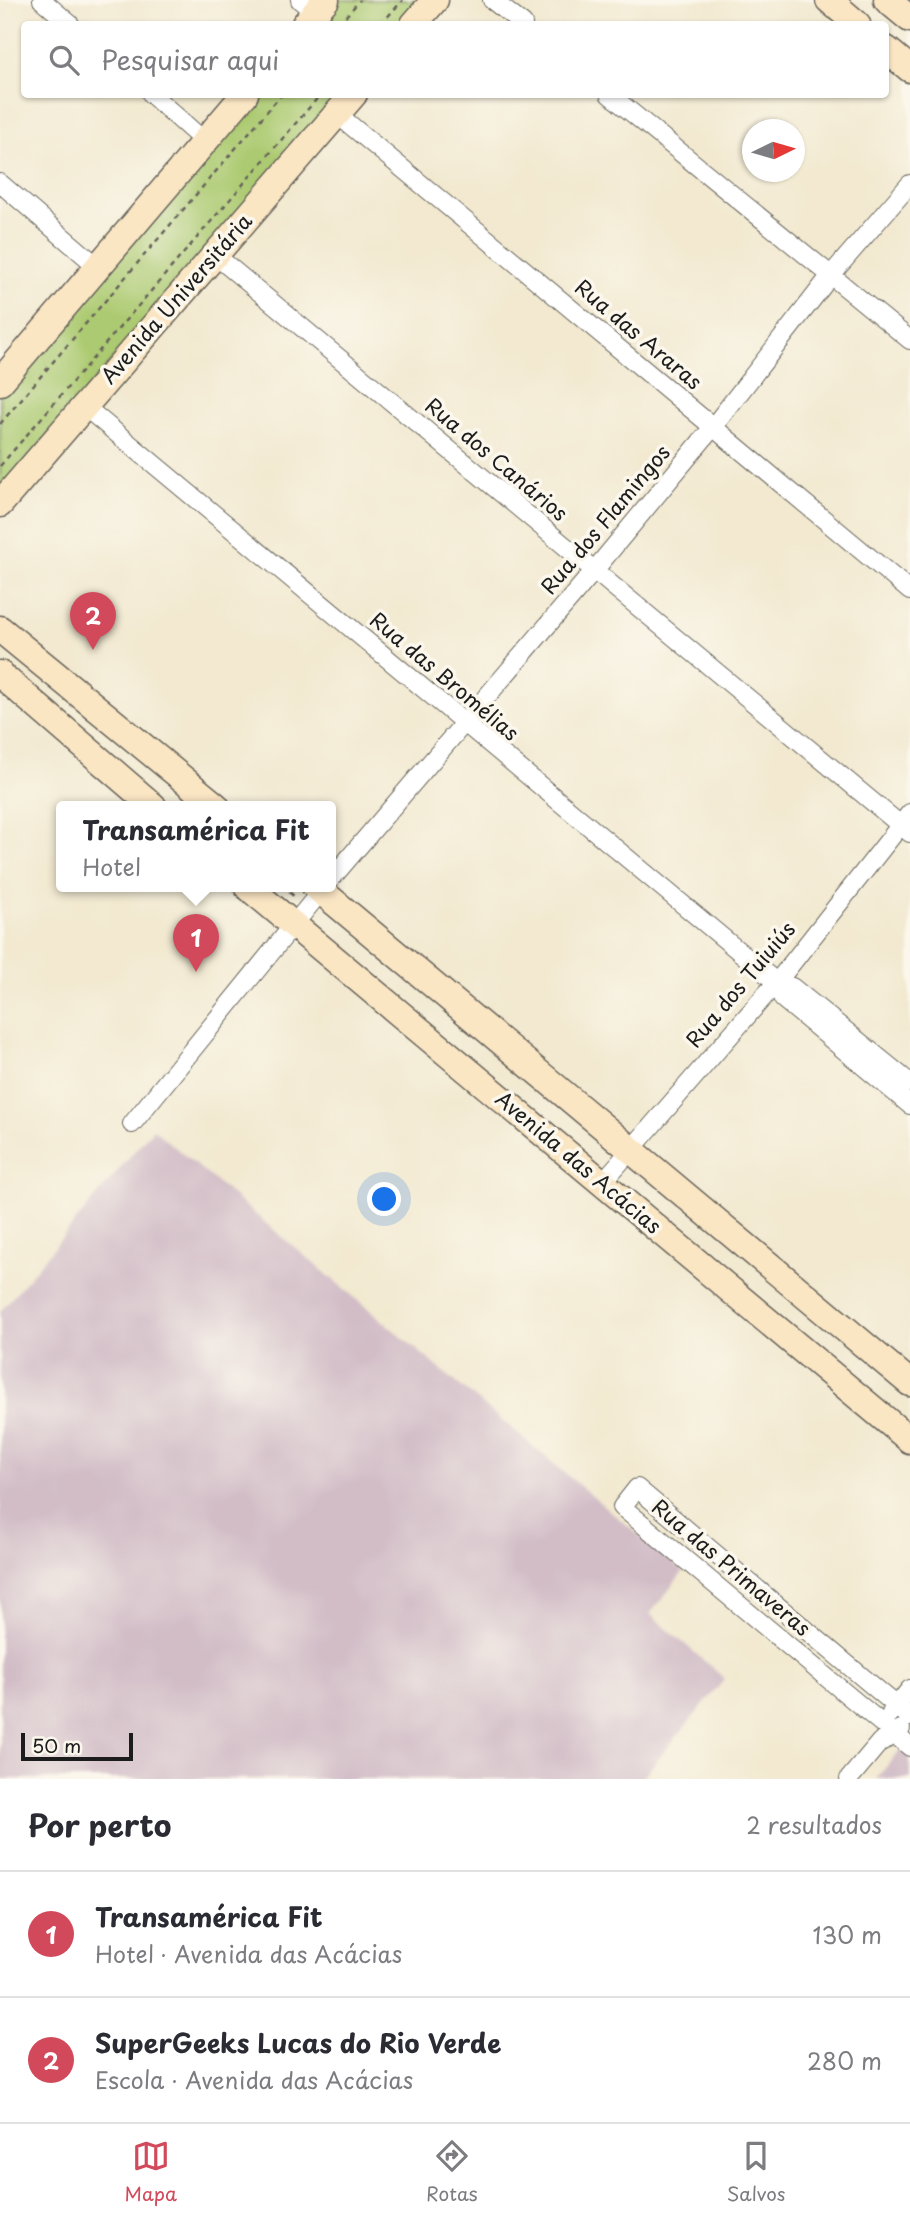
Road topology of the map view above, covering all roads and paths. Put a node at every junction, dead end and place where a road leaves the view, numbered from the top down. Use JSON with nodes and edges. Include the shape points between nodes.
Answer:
{"nodes":[{"id":1,"x":42,"y":0,"type":"edge"},
{"id":2,"x":360,"y":0,"type":"edge"},
{"id":3,"x":403,"y":0,"type":"edge"},
{"id":4,"x":435,"y":0,"type":"edge"},
{"id":5,"x":492,"y":0,"type":"edge"},
{"id":6,"x":829,"y":0,"type":"edge"},
{"id":7,"x":887,"y":0,"type":"edge"},
{"id":8,"x":910,"y":19,"type":"edge"},
{"id":9,"x":66,"y":21,"type":"edge"},
{"id":10,"x":342,"y":21,"type":"edge"},
{"id":11,"x":384,"y":21,"type":"edge"},
{"id":12,"x":417,"y":21,"type":"edge"},
{"id":13,"x":519,"y":21,"type":"edge"},
{"id":14,"x":854,"y":21,"type":"edge"},
{"id":15,"x":889,"y":51,"type":"edge"},
{"id":16,"x":910,"y":69,"type":"edge"},
{"id":17,"x":155,"y":98,"type":"edge"},
{"id":18,"x":242,"y":98,"type":"edge"},
{"id":19,"x":279,"y":98,"type":"edge"},
{"id":20,"x":614,"y":98,"type":"edge"},
{"id":21,"x":337,"y":101,"type":"edge"},
{"id":22,"x":205,"y":142,"type":"junction"},
{"id":23,"x":0,"y":183,"type":"edge"},
{"id":24,"x":910,"y":184,"type":"edge"},
{"id":25,"x":215,"y":255,"type":"junction"},
{"id":26,"x":98,"y":267,"type":"junction"},
{"id":27,"x":831,"y":275,"type":"junction"},
{"id":28,"x":910,"y":340,"type":"edge"},
{"id":29,"x":0,"y":382,"type":"edge"},
{"id":30,"x":84,"y":407,"type":"junction"},
{"id":31,"x":0,"y":424,"type":"edge"},
{"id":32,"x":713,"y":427,"type":"junction"},
{"id":33,"x":0,"y":466,"type":"edge"},
{"id":34,"x":0,"y":504,"type":"edge"},
{"id":35,"x":593,"y":572,"type":"junction"},
{"id":36,"x":910,"y":592,"type":"edge"},
{"id":37,"x":0,"y":629,"type":"edge"},
{"id":38,"x":0,"y":674,"type":"edge"},
{"id":39,"x":463,"y":723,"type":"junction"},
{"id":40,"x":147,"y":801,"type":"edge"},
{"id":41,"x":210,"y":801,"type":"edge"},
{"id":42,"x":907,"y":824,"type":"edge"},
{"id":43,"x":336,"y":871,"type":"edge"},
{"id":44,"x":254,"y":892,"type":"edge"},
{"id":45,"x":319,"y":892,"type":"edge"},
{"id":46,"x":330,"y":892,"type":"edge"},
{"id":47,"x":294,"y":926,"type":"junction"},
{"id":48,"x":776,"y":982,"type":"junction"},
{"id":49,"x":910,"y":1083,"type":"edge"},
{"id":50,"x":910,"y":1105,"type":"edge"},
{"id":51,"x":132,"y":1124,"type":"dead end"},
{"id":52,"x":630,"y":1150,"type":"junction"},
{"id":53,"x":603,"y":1183,"type":"junction"},
{"id":54,"x":910,"y":1383,"type":"edge"},
{"id":55,"x":910,"y":1440,"type":"edge"},
{"id":56,"x":910,"y":1689,"type":"edge"},
{"id":57,"x":905,"y":1714,"type":"edge"},
{"id":58,"x":892,"y":1737,"type":"edge"},
{"id":59,"x":849,"y":1779,"type":"edge"}],
"edges":[{"from":1,"to":9,"type":"street"},
{"from":2,"to":10,"type":"path"},
{"from":3,"to":11,"type":"path"},
{"from":4,"to":12,"type":"street"},
{"from":5,"to":13,"type":"street"},
{"from":6,"to":14,"type":"street"},
{"from":7,"to":8,"type":"street"},
{"from":15,"to":16,"type":"street"},
{"from":17,"to":22,"type":"street"},
{"from":18,"to":22,"type":"street"},
{"from":19,"to":31,"type":"path"},
{"from":20,"to":27,"type":"street"},
{"from":21,"to":25,"type":"street","name":"Avenida Universitária"},
{"from":21,"to":32,"type":"street","name":"Rua das Araras"},
{"from":21,"to":33,"type":"path"},
{"from":22,"to":26,"type":"street"},
{"from":23,"to":26,"type":"street"},
{"from":24,"to":27,"type":"street","name":"Rua dos Flamingos"},
{"from":25,"to":30,"type":"street","name":"Avenida Universitária"},
{"from":25,"to":35,"type":"street","name":"Rua dos Canários"},
{"from":26,"to":29,"type":"street"},
{"from":27,"to":28,"type":"street"},
{"from":27,"to":32,"type":"street","name":"Rua dos Flamingos"},
{"from":30,"to":34,"type":"street","name":"Avenida Universitária"},
{"from":30,"to":39,"type":"street","name":"Rua das Bromélias"},
{"from":32,"to":35,"type":"street","name":"Rua dos Flamingos"},
{"from":32,"to":36,"type":"street","name":"Rua das Araras"},
{"from":35,"to":39,"type":"street","name":"Rua dos Flamingos"},
{"from":35,"to":42,"type":"street","name":"Rua dos Canários"},
{"from":37,"to":41,"type":"street"},
{"from":38,"to":40,"type":"street"},
{"from":39,"to":43,"type":"street","name":"Rua dos Flamingos"},
{"from":39,"to":48,"type":"street","name":"Rua das Bromélias"},
{"from":42,"to":48,"type":"street","name":"Rua dos Tuiuiús"},
{"from":44,"to":47,"type":"street","name":"Avenida das Acácias"},
{"from":45,"to":47,"type":"street","name":"Rua dos Flamingos"},
{"from":46,"to":52,"type":"street","name":"Avenida das Acácias"},
{"from":47,"to":51,"type":"street","name":"Rua dos Flamingos"},
{"from":47,"to":53,"type":"street","name":"Avenida das Acácias"},
{"from":48,"to":49,"type":"street","name":"Rua das Bromélias","via":[[792,987]]},
{"from":48,"to":50,"type":"street","name":"Rua das Bromélias","via":[[783,999]]},
{"from":48,"to":52,"type":"street","name":"Rua dos Tuiuiús"},
{"from":52,"to":53,"type":"street","name":"Rua dos Tuiuiús"},
{"from":52,"to":54,"type":"street","name":"Avenida das Acácias"},
{"from":53,"to":55,"type":"street","name":"Avenida das Acácias"},
{"from":56,"to":57,"type":"street"},
{"from":57,"to":58,"type":"street"},
{"from":57,"to":58,"type":"street","name":"Rua das Primaveras","via":[[636,1488],[622,1507]]},
{"from":58,"to":59,"type":"street"}]}
